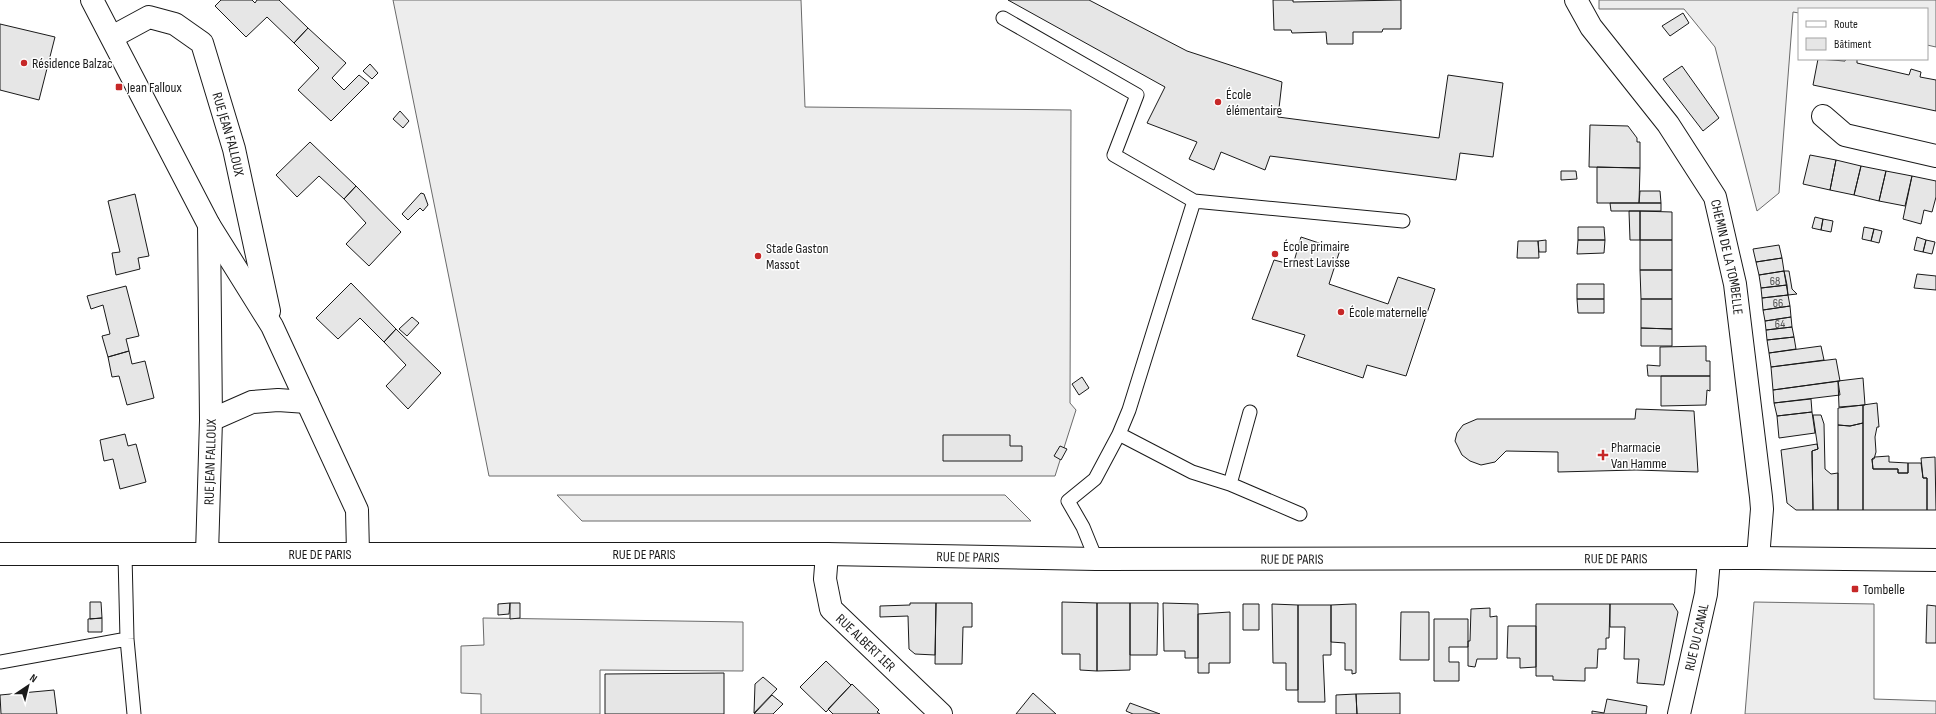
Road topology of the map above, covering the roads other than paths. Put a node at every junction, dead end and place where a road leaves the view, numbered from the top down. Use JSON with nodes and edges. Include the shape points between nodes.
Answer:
{"nodes":[{"id":1,"x":92,"y":0,"type":"edge"},
{"id":2,"x":1576,"y":0,"type":"edge"},
{"id":3,"x":1003,"y":18,"type":"dead end"},
{"id":4,"x":112,"y":37,"type":"junction"},
{"id":5,"x":1823,"y":116,"type":"dead end"},
{"id":6,"x":1936,"y":156,"type":"edge"},
{"id":7,"x":1194,"y":201,"type":"junction"},
{"id":8,"x":1403,"y":221,"type":"dead end"},
{"id":9,"x":209,"y":225,"type":"junction"},
{"id":10,"x":272,"y":326,"type":"junction"},
{"id":11,"x":307,"y":402,"type":"junction"},
{"id":12,"x":1250,"y":412,"type":"dead end"},
{"id":13,"x":211,"y":420,"type":"junction"},
{"id":14,"x":1119,"y":434,"type":"junction"},
{"id":15,"x":1230,"y":484,"type":"junction"},
{"id":16,"x":1300,"y":514,"type":"dead end"},
{"id":17,"x":358,"y":553,"type":"junction"},
{"id":18,"x":0,"y":554,"type":"edge"},
{"id":19,"x":207,"y":554,"type":"junction"},
{"id":20,"x":827,"y":554,"type":"junction"},
{"id":21,"x":125,"y":555,"type":"junction"},
{"id":22,"x":1708,"y":558,"type":"junction"},
{"id":23,"x":1758,"y":558,"type":"junction"},
{"id":24,"x":1096,"y":559,"type":"junction"},
{"id":25,"x":1936,"y":560,"type":"edge"},
{"id":26,"x":127,"y":639,"type":"junction"},
{"id":27,"x":0,"y":662,"type":"edge"},
{"id":28,"x":134,"y":714,"type":"edge"},
{"id":29,"x":941,"y":714,"type":"edge"},
{"id":30,"x":1679,"y":714,"type":"edge"}],
"edges":[{"from":1,"to":4,"type":"street","name":"RUE JEAN FALLOUX"},
{"from":2,"to":23,"type":"street","name":"CHEMIN DE LA TOMBELLE","via":[[1591,27],[1668,124],[1716,197],[1735,284],[1761,497]]},
{"from":3,"to":7,"type":"lane","via":[[1137,95],[1114,155]]},
{"from":4,"to":9,"type":"street","name":"RUE JEAN FALLOUX"},
{"from":4,"to":10,"type":"street","name":"RUE JEAN FALLOUX","via":[[149,17],[175,24],[202,43],[234,149]]},
{"from":5,"to":6,"type":"street","via":[[1845,135]]},
{"from":7,"to":8,"type":"lane"},
{"from":7,"to":14,"type":"lane","via":[[1129,410]]},
{"from":9,"to":10,"type":"street","name":"RUE JEAN FALLOUX"},
{"from":9,"to":13,"type":"street","name":"RUE JEAN FALLOUX"},
{"from":10,"to":11,"type":"street","name":"RUE JEAN FALLOUX"},
{"from":11,"to":13,"type":"street","via":[[252,402]]},
{"from":11,"to":17,"type":"street","name":"RUE JEAN FALLOUX","via":[[357,510]]},
{"from":12,"to":15,"type":"lane"},
{"from":13,"to":19,"type":"street","name":"RUE JEAN FALLOUX"},
{"from":14,"to":15,"type":"lane","via":[[1192,472]]},
{"from":14,"to":24,"type":"lane","via":[[1095,479],[1068,501]]},
{"from":15,"to":16,"type":"lane"},
{"from":17,"to":19,"type":"street","name":"RUE DE PARIS"},
{"from":17,"to":20,"type":"street","name":"RUE DE PARIS"},
{"from":18,"to":21,"type":"street","name":"RUE DE PARIS"},
{"from":19,"to":21,"type":"street","name":"RUE DE PARIS"},
{"from":20,"to":24,"type":"street","name":"RUE DE PARIS"},
{"from":20,"to":29,"type":"street","name":"RUE ALBERT 1ER","via":[[824,579],[831,609]]},
{"from":21,"to":26,"type":"lane"},
{"from":22,"to":23,"type":"street","name":"RUE DE PARIS"},
{"from":22,"to":24,"type":"street","name":"RUE DE PARIS"},
{"from":22,"to":30,"type":"street","name":"RUE DU CANAL","via":[[1706,594]]},
{"from":23,"to":25,"type":"street","name":"RUE DE PARIS"},
{"from":26,"to":27,"type":"lane"},
{"from":26,"to":28,"type":"lane"}]}
